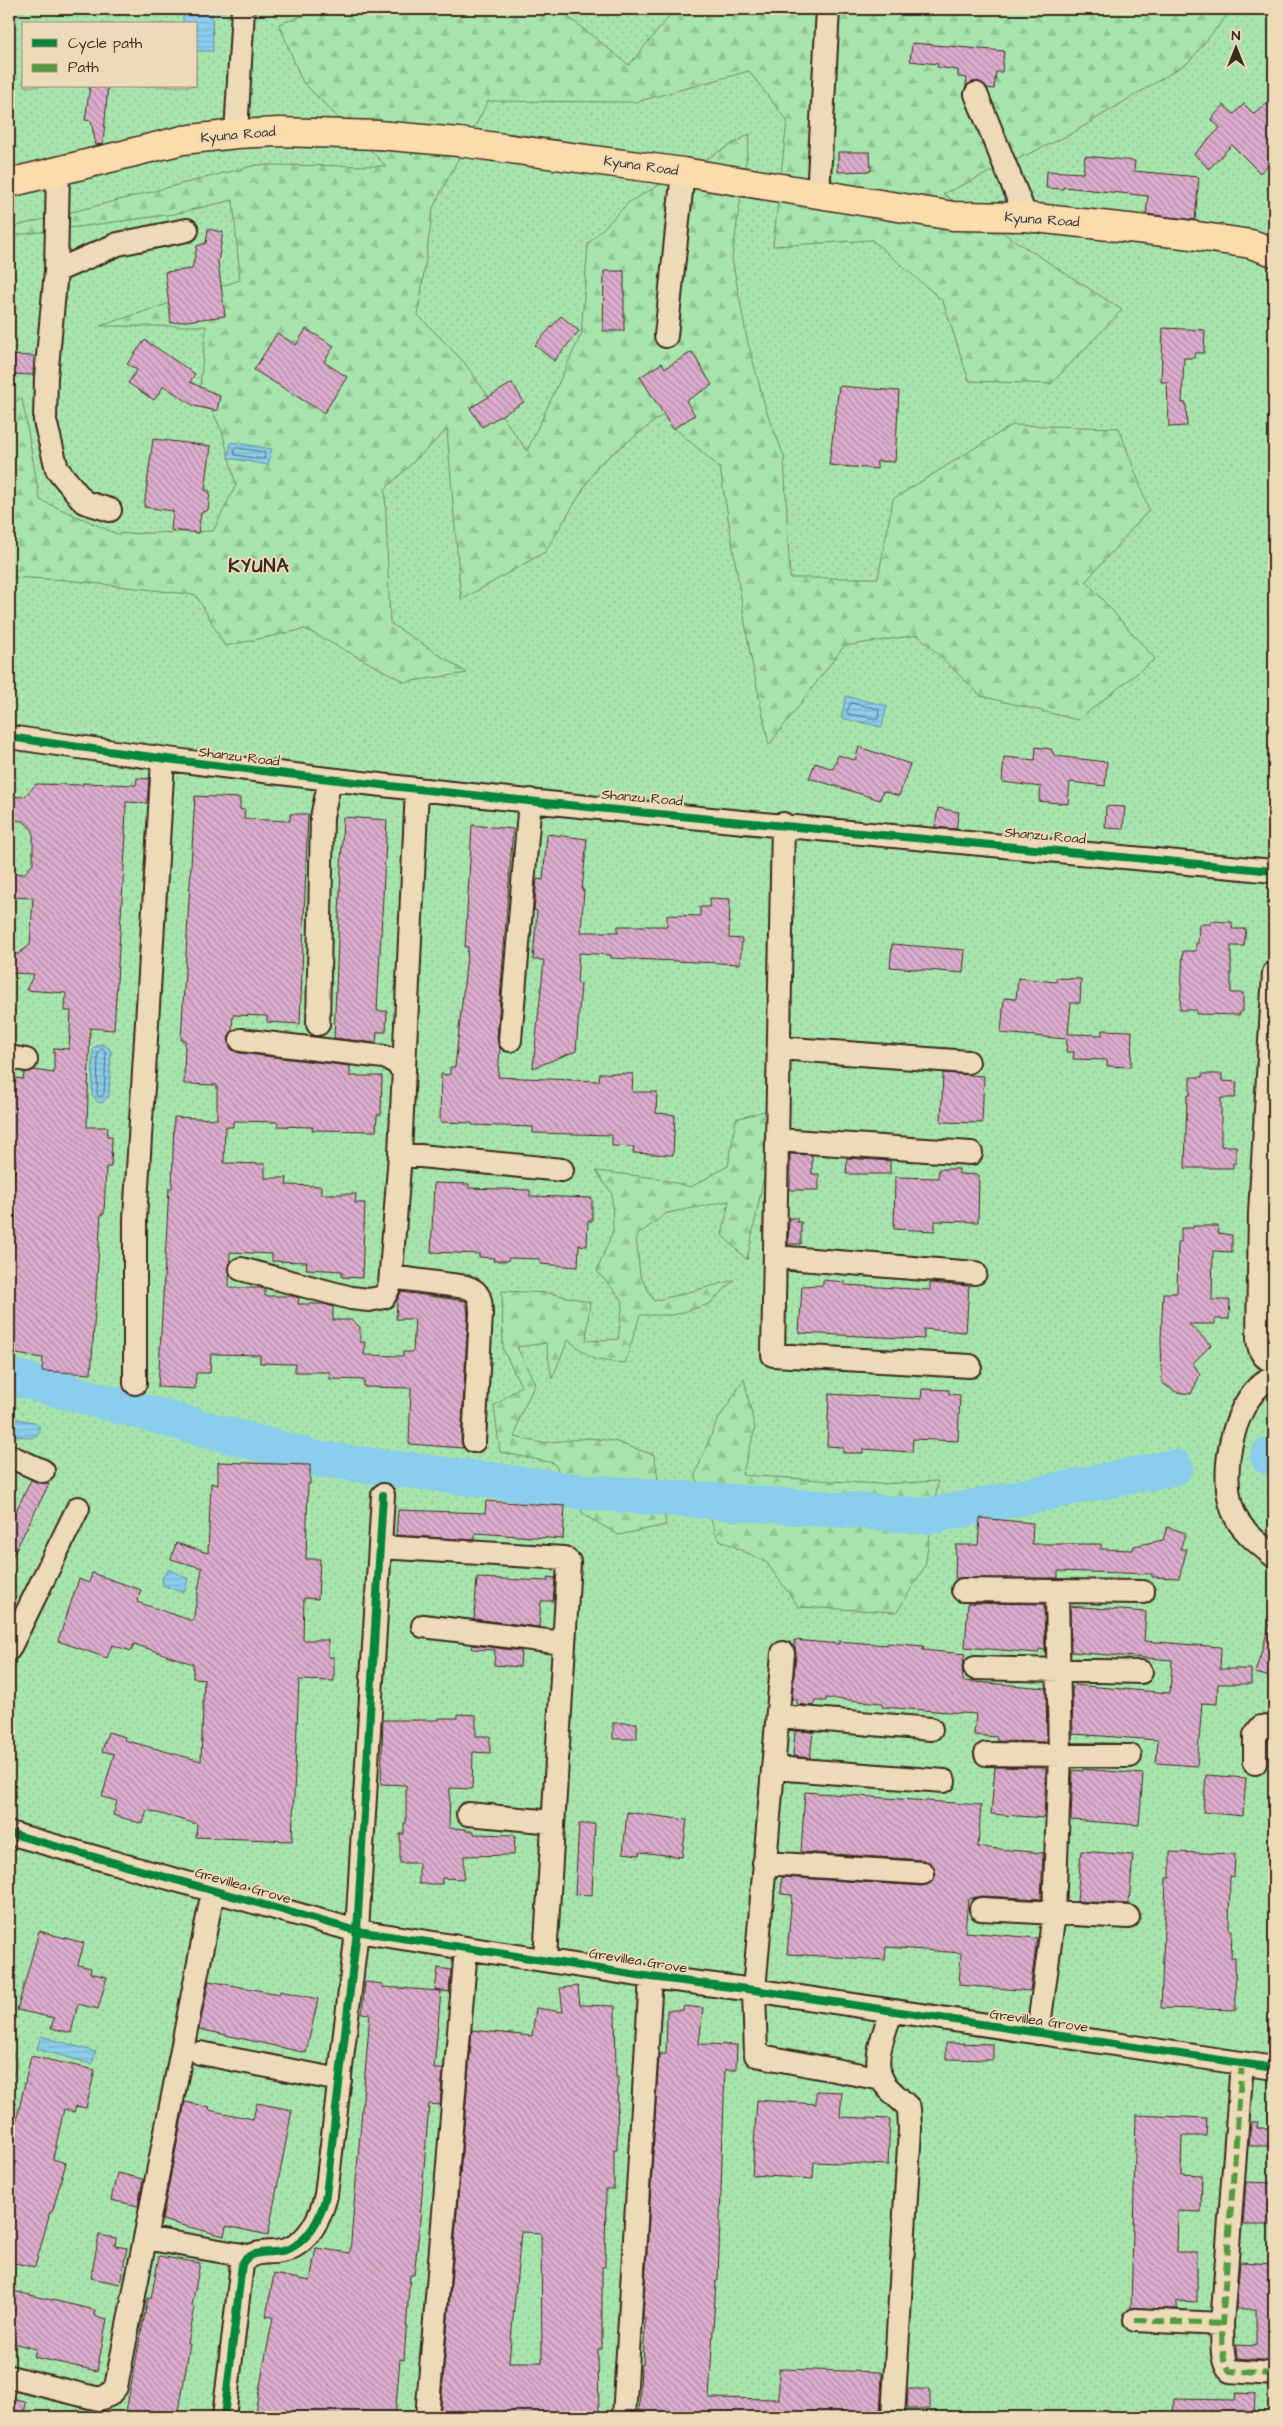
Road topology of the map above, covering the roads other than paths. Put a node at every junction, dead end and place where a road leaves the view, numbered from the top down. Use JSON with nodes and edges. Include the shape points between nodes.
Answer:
{"nodes":[{"id":1,"x":243,"y":9,"type":"edge"},
{"id":2,"x":828,"y":9,"type":"edge"},
{"id":3,"x":976,"y":94,"type":"dead end"},
{"id":4,"x":236,"y":134,"type":"junction"},
{"id":5,"x":58,"y":170,"type":"junction"},
{"id":6,"x":683,"y":172,"type":"junction"},
{"id":7,"x":9,"y":183,"type":"edge"},
{"id":8,"x":818,"y":196,"type":"junction"},
{"id":9,"x":1026,"y":216,"type":"junction"},
{"id":10,"x":187,"y":230,"type":"dead end"},
{"id":11,"x":1274,"y":252,"type":"edge"},
{"id":12,"x":56,"y":271,"type":"junction"},
{"id":13,"x":666,"y":336,"type":"dead end"},
{"id":14,"x":110,"y":510,"type":"dead end"},
{"id":15,"x":9,"y":737,"type":"edge"},
{"id":16,"x":163,"y":760,"type":"junction"},
{"id":17,"x":330,"y":780,"type":"junction"},
{"id":18,"x":417,"y":789,"type":"junction"},
{"id":19,"x":530,"y":800,"type":"junction"},
{"id":20,"x":783,"y":824,"type":"junction"},
{"id":21,"x":1274,"y":871,"type":"edge"},
{"id":22,"x":1274,"y":972,"type":"edge"},
{"id":23,"x":318,"y":1024,"type":"dead end"},
{"id":24,"x":241,"y":1040,"type":"dead end"},
{"id":25,"x":510,"y":1040,"type":"dead end"},
{"id":26,"x":779,"y":1048,"type":"junction"},
{"id":27,"x":968,"y":1062,"type":"dead end"},
{"id":28,"x":404,"y":1070,"type":"junction"},
{"id":29,"x":777,"y":1140,"type":"junction"},
{"id":30,"x":971,"y":1153,"type":"dead end"},
{"id":31,"x":400,"y":1154,"type":"junction"},
{"id":32,"x":562,"y":1170,"type":"dead end"},
{"id":33,"x":775,"y":1257,"type":"junction"},
{"id":34,"x":242,"y":1269,"type":"dead end"},
{"id":35,"x":974,"y":1273,"type":"dead end"},
{"id":36,"x":391,"y":1277,"type":"junction"},
{"id":37,"x":1274,"y":1362,"type":"edge"},
{"id":38,"x":970,"y":1366,"type":"dead end"},
{"id":39,"x":1274,"y":1376,"type":"edge"},
{"id":40,"x":135,"y":1383,"type":"dead end"},
{"id":41,"x":474,"y":1442,"type":"dead end"},
{"id":42,"x":9,"y":1456,"type":"edge"},
{"id":43,"x":43,"y":1471,"type":"dead end"},
{"id":44,"x":384,"y":1495,"type":"dead end"},
{"id":45,"x":78,"y":1508,"type":"dead end"},
{"id":46,"x":380,"y":1547,"type":"junction"},
{"id":47,"x":1274,"y":1556,"type":"edge"},
{"id":48,"x":963,"y":1590,"type":"dead end"},
{"id":49,"x":1057,"y":1592,"type":"junction"},
{"id":50,"x":1143,"y":1592,"type":"dead end"},
{"id":51,"x":423,"y":1626,"type":"dead end"},
{"id":52,"x":564,"y":1643,"type":"junction"},
{"id":53,"x":9,"y":1649,"type":"edge"},
{"id":54,"x":783,"y":1654,"type":"dead end"},
{"id":55,"x":975,"y":1668,"type":"dead end"},
{"id":56,"x":1060,"y":1671,"type":"junction"},
{"id":57,"x":1141,"y":1672,"type":"dead end"},
{"id":58,"x":778,"y":1716,"type":"junction"},
{"id":59,"x":1274,"y":1728,"type":"edge"},
{"id":60,"x":931,"y":1729,"type":"dead end"},
{"id":61,"x":986,"y":1754,"type":"dead end"},
{"id":62,"x":1060,"y":1755,"type":"junction"},
{"id":63,"x":1130,"y":1756,"type":"dead end"},
{"id":64,"x":1255,"y":1763,"type":"dead end"},
{"id":65,"x":774,"y":1768,"type":"junction"},
{"id":66,"x":944,"y":1782,"type":"dead end"},
{"id":67,"x":468,"y":1814,"type":"dead end"},
{"id":68,"x":553,"y":1822,"type":"junction"},
{"id":69,"x":9,"y":1833,"type":"edge"},
{"id":70,"x":764,"y":1863,"type":"junction"},
{"id":71,"x":923,"y":1873,"type":"dead end"},
{"id":72,"x":213,"y":1891,"type":"junction"},
{"id":73,"x":981,"y":1910,"type":"dead end"},
{"id":74,"x":1054,"y":1913,"type":"junction"},
{"id":75,"x":1128,"y":1917,"type":"dead end"},
{"id":76,"x":357,"y":1931,"type":"junction"},
{"id":77,"x":466,"y":1948,"type":"junction"},
{"id":78,"x":545,"y":1959,"type":"junction"},
{"id":79,"x":651,"y":1977,"type":"junction"},
{"id":80,"x":754,"y":1990,"type":"junction"},
{"id":81,"x":891,"y":2012,"type":"junction"},
{"id":82,"x":1038,"y":2033,"type":"junction"},
{"id":83,"x":200,"y":2053,"type":"dead end"},
{"id":84,"x":1242,"y":2063,"type":"junction"},
{"id":85,"x":1274,"y":2068,"type":"edge"},
{"id":86,"x":882,"y":2079,"type":"junction"},
{"id":87,"x":340,"y":2080,"type":"junction"},
{"id":88,"x":145,"y":2238,"type":"junction"},
{"id":89,"x":248,"y":2256,"type":"junction"},
{"id":90,"x":1135,"y":2320,"type":"dead end"},
{"id":91,"x":1222,"y":2324,"type":"junction"},
{"id":92,"x":1274,"y":2374,"type":"edge"},
{"id":93,"x":9,"y":2378,"type":"edge"},
{"id":94,"x":224,"y":2417,"type":"edge"},
{"id":95,"x":427,"y":2417,"type":"edge"},
{"id":96,"x":624,"y":2417,"type":"edge"},
{"id":97,"x":893,"y":2417,"type":"edge"}],
"edges":[{"from":1,"to":4,"type":"street"},
{"from":2,"to":8,"type":"street"},
{"from":3,"to":9,"type":"street"},
{"from":4,"to":5,"type":"main road","name":"Kyuna Road","via":[[183,140]]},
{"from":4,"to":6,"type":"main road","name":"Kyuna Road","via":[[387,135]]},
{"from":5,"to":7,"type":"main road","name":"Kyuna Road"},
{"from":5,"to":12,"type":"street"},
{"from":6,"to":8,"type":"main road","name":"Kyuna Road"},
{"from":6,"to":13,"type":"street"},
{"from":8,"to":9,"type":"main road","name":"Kyuna Road","via":[[952,216]]},
{"from":9,"to":11,"type":"main road","name":"Kyuna Road","via":[[1184,234],[1252,244]]},
{"from":10,"to":12,"type":"street","via":[[118,244]]},
{"from":12,"to":14,"type":"street","via":[[45,421],[57,469],[84,502]]},
{"from":15,"to":16,"type":"street","name":"Shanzu Road"},
{"from":16,"to":17,"type":"street","name":"Shanzu Road"},
{"from":16,"to":40,"type":"street","via":[[135,1219]]},
{"from":17,"to":18,"type":"street","name":"Shanzu Road"},
{"from":17,"to":23,"type":"street","via":[[322,817]]},
{"from":18,"to":19,"type":"street","name":"Shanzu Road"},
{"from":18,"to":28,"type":"street"},
{"from":19,"to":20,"type":"street","name":"Shanzu Road"},
{"from":19,"to":25,"type":"street"},
{"from":20,"to":21,"type":"street","name":"Shanzu Road"},
{"from":20,"to":26,"type":"street"},
{"from":22,"to":37,"type":"street","via":[[1260,1213],[1258,1338],[1259,1351]]},
{"from":24,"to":28,"type":"street","via":[[384,1057]]},
{"from":26,"to":27,"type":"street"},
{"from":26,"to":29,"type":"street"},
{"from":28,"to":31,"type":"street"},
{"from":29,"to":30,"type":"street"},
{"from":29,"to":33,"type":"street"},
{"from":31,"to":32,"type":"street"},
{"from":31,"to":36,"type":"street"},
{"from":33,"to":35,"type":"street"},
{"from":33,"to":38,"type":"street","via":[[773,1356]]},
{"from":34,"to":36,"type":"street","via":[[369,1300],[384,1297]]},
{"from":36,"to":41,"type":"street","via":[[466,1287],[480,1297]]},
{"from":39,"to":47,"type":"street","via":[[1250,1395],[1239,1416],[1228,1455],[1228,1484],[1233,1511],[1252,1538]]},
{"from":42,"to":43,"type":"street"},
{"from":44,"to":46,"type":"street"},
{"from":45,"to":53,"type":"street"},
{"from":46,"to":52,"type":"street","via":[[567,1559],[570,1565]]},
{"from":46,"to":76,"type":"street"},
{"from":48,"to":49,"type":"street"},
{"from":49,"to":50,"type":"street"},
{"from":49,"to":56,"type":"street"},
{"from":51,"to":52,"type":"street"},
{"from":52,"to":68,"type":"street"},
{"from":54,"to":58,"type":"street"},
{"from":55,"to":56,"type":"street"},
{"from":56,"to":57,"type":"street"},
{"from":56,"to":62,"type":"street"},
{"from":58,"to":60,"type":"street"},
{"from":58,"to":65,"type":"street"},
{"from":59,"to":64,"type":"street","via":[[1261,1727],[1255,1735]]},
{"from":61,"to":62,"type":"street"},
{"from":62,"to":63,"type":"street"},
{"from":62,"to":74,"type":"street"},
{"from":65,"to":66,"type":"street"},
{"from":65,"to":70,"type":"street"},
{"from":67,"to":68,"type":"street"},
{"from":68,"to":78,"type":"street"},
{"from":69,"to":72,"type":"street","name":"Grevillea Grove"},
{"from":70,"to":71,"type":"street"},
{"from":70,"to":80,"type":"street"},
{"from":72,"to":76,"type":"street","name":"Grevillea Grove"},
{"from":72,"to":88,"type":"street"},
{"from":73,"to":74,"type":"street"},
{"from":74,"to":75,"type":"street"},
{"from":74,"to":82,"type":"street"},
{"from":76,"to":77,"type":"street","name":"Grevillea Grove"},
{"from":76,"to":87,"type":"street"},
{"from":77,"to":78,"type":"street","name":"Grevillea Grove"},
{"from":77,"to":95,"type":"street"},
{"from":78,"to":79,"type":"street","name":"Grevillea Grove"},
{"from":79,"to":80,"type":"street","name":"Grevillea Grove"},
{"from":79,"to":96,"type":"street"},
{"from":80,"to":81,"type":"street","name":"Grevillea Grove"},
{"from":80,"to":86,"type":"street","via":[[756,2055]]},
{"from":81,"to":82,"type":"street","name":"Grevillea Grove"},
{"from":81,"to":86,"type":"street","via":[[880,2046],[878,2070]]},
{"from":82,"to":84,"type":"street","name":"Grevillea Grove"},
{"from":83,"to":87,"type":"street"},
{"from":84,"to":85,"type":"street","name":"Grevillea Grove"},
{"from":84,"to":91,"type":"street"},
{"from":86,"to":97,"type":"street","via":[[909,2108],[910,2129]]},
{"from":87,"to":89,"type":"street","via":[[326,2195],[318,2218],[308,2235],[296,2245]]},
{"from":88,"to":89,"type":"street"},
{"from":88,"to":93,"type":"street","via":[[116,2386],[109,2395],[99,2399]]},
{"from":89,"to":94,"type":"street","via":[[240,2272]]},
{"from":90,"to":91,"type":"street"},
{"from":91,"to":92,"type":"street","via":[[1224,2359],[1228,2369]]}]}
